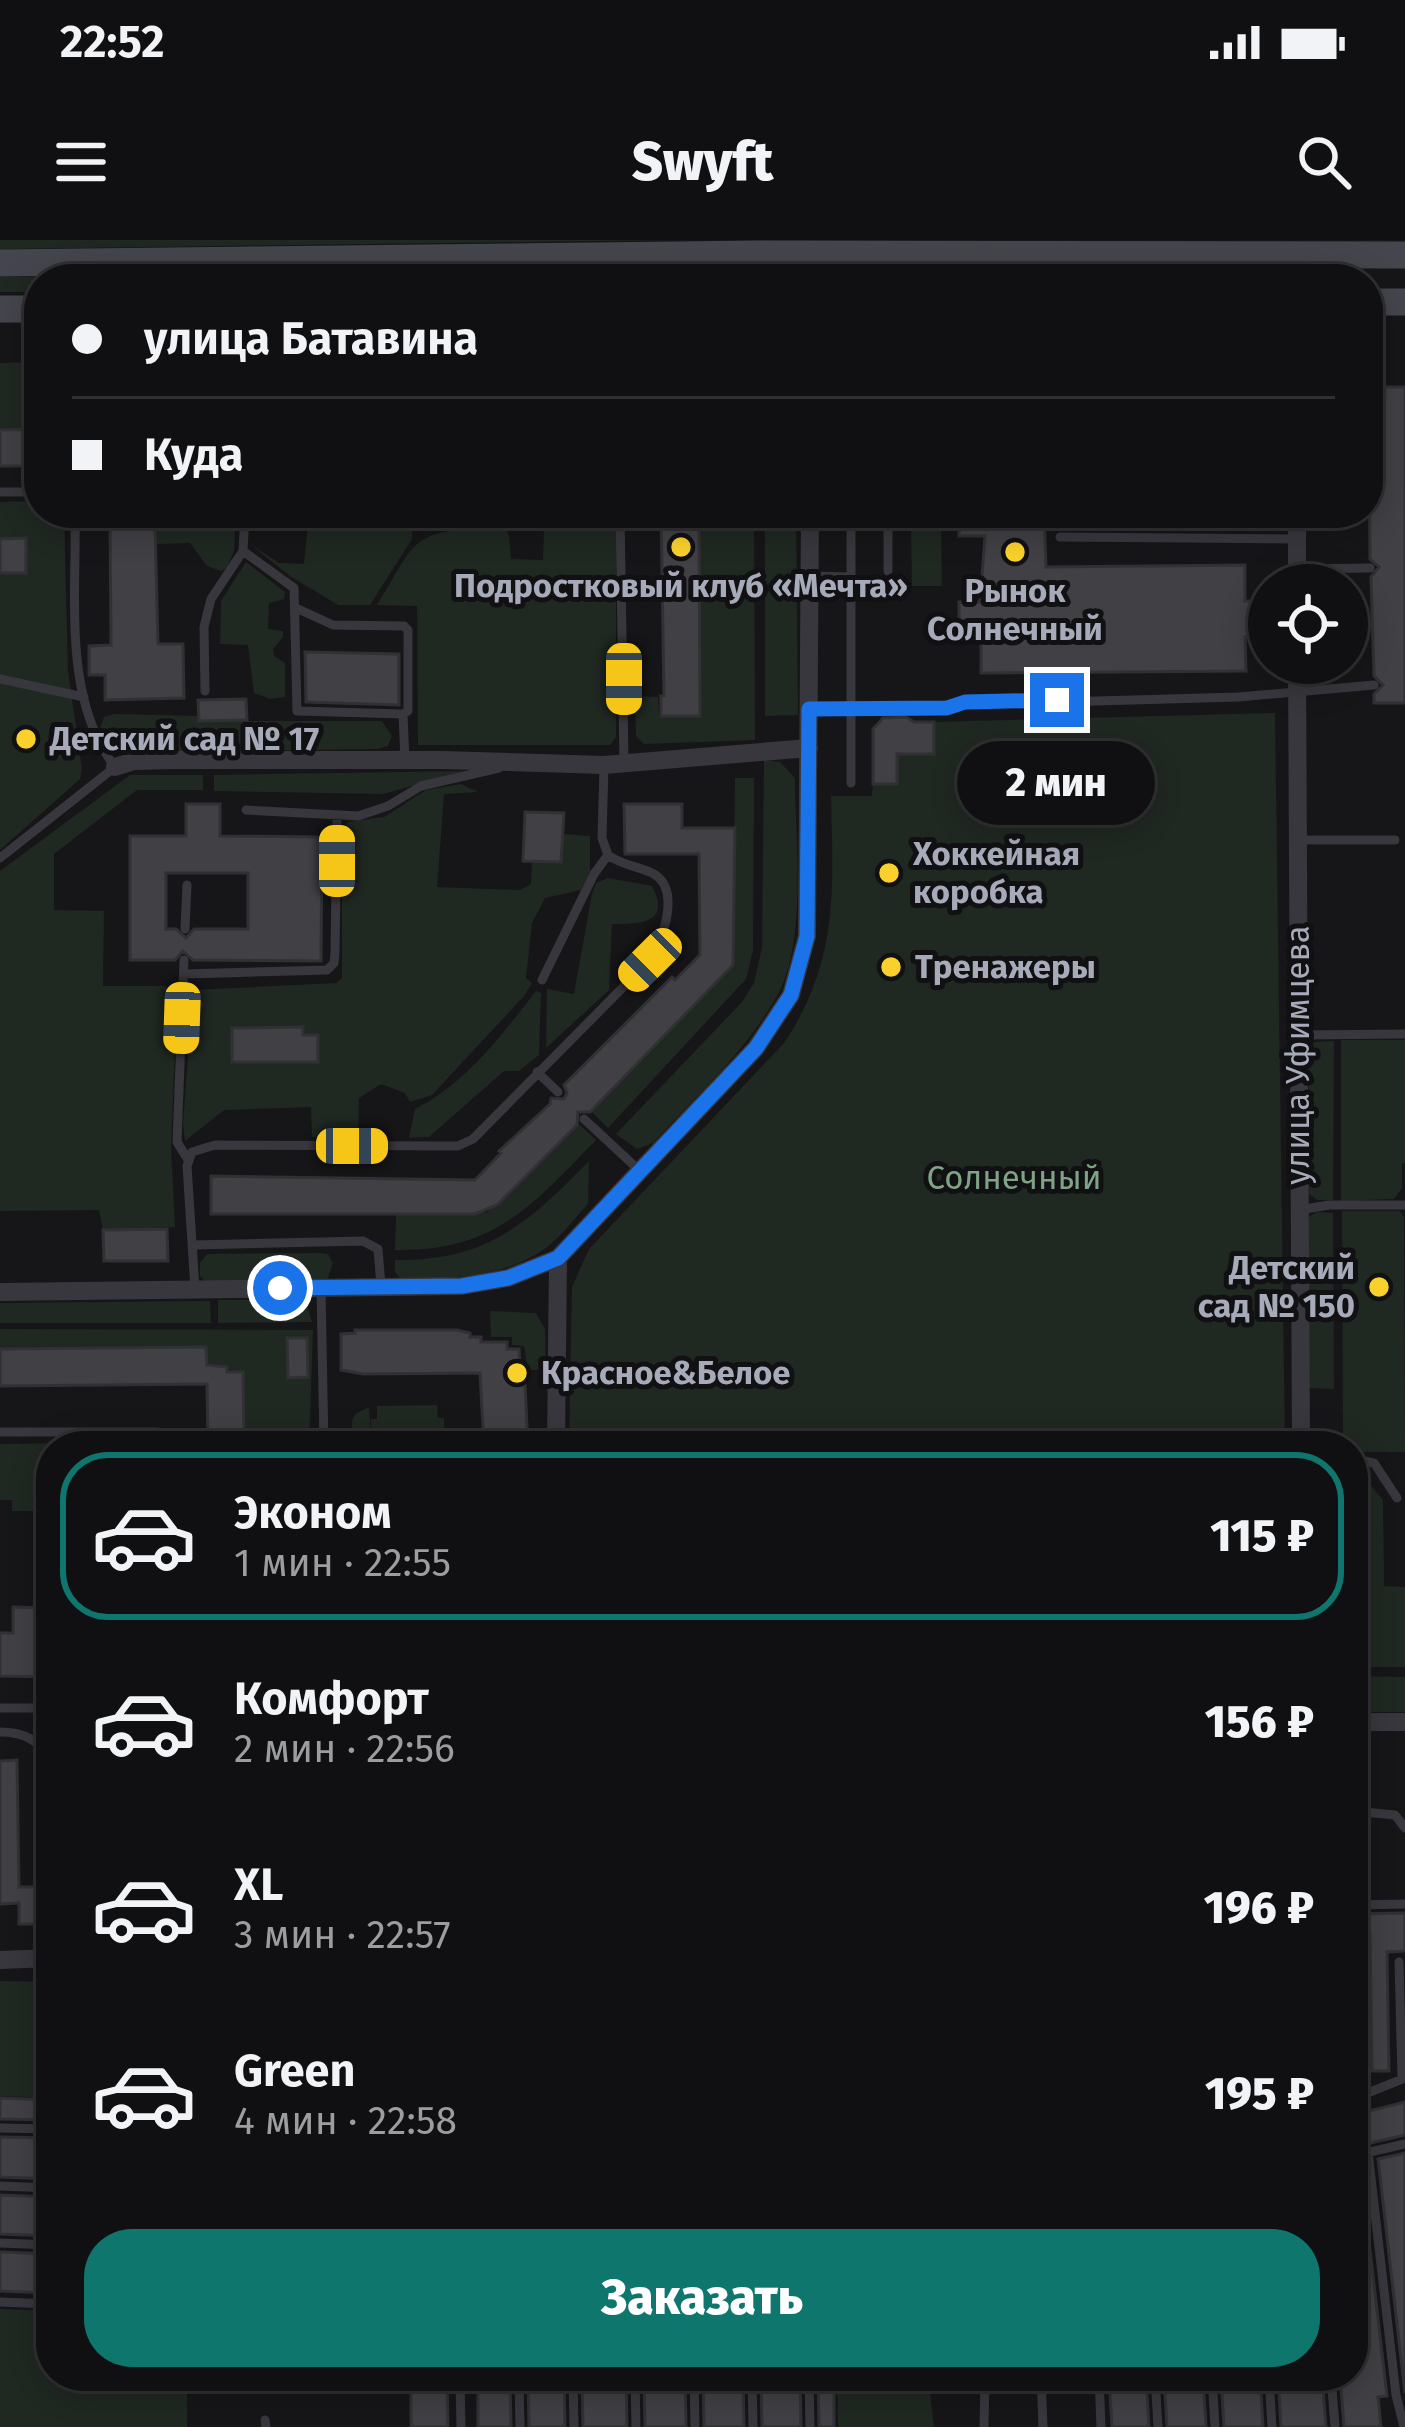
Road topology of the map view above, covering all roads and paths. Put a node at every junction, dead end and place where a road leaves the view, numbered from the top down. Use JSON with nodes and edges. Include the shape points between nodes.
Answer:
{"nodes":[{"id":1,"x":1405,"y":255,"type":"edge"},
{"id":2,"x":722,"y":257,"type":"edge"},
{"id":3,"x":0,"y":263,"type":"edge"},
{"id":4,"x":784,"y":264,"type":"edge"},
{"id":5,"x":1331,"y":264,"type":"edge"},
{"id":6,"x":75,"y":528,"type":"edge"},
{"id":7,"x":244,"y":528,"type":"edge"},
{"id":8,"x":620,"y":528,"type":"edge"},
{"id":9,"x":810,"y":528,"type":"edge"},
{"id":10,"x":850,"y":528,"type":"edge"},
{"id":11,"x":888,"y":528,"type":"edge"},
{"id":12,"x":1297,"y":528,"type":"edge"},
{"id":13,"x":1060,"y":537,"type":"dead end"},
{"id":14,"x":1297,"y":539,"type":"junction"},
{"id":15,"x":243,"y":551,"type":"junction"},
{"id":16,"x":1297,"y":564,"type":"edge"},
{"id":17,"x":888,"y":571,"type":"dead end"},
{"id":18,"x":810,"y":576,"type":"junction"},
{"id":19,"x":851,"y":577,"type":"junction"},
{"id":20,"x":296,"y":608,"type":"junction"},
{"id":21,"x":0,"y":679,"type":"edge"},
{"id":22,"x":1297,"y":684,"type":"edge"},
{"id":23,"x":1374,"y":685,"type":"dead end"},
{"id":24,"x":205,"y":691,"type":"dead end"},
{"id":25,"x":1297,"y":694,"type":"junction"},
{"id":26,"x":84,"y":697,"type":"junction"},
{"id":27,"x":809,"y":709,"type":"junction"},
{"id":28,"x":852,"y":709,"type":"junction"},
{"id":29,"x":403,"y":715,"type":"junction"},
{"id":30,"x":809,"y":748,"type":"junction"},
{"id":31,"x":405,"y":761,"type":"junction"},
{"id":32,"x":516,"y":762,"type":"junction"},
{"id":33,"x":614,"y":765,"type":"junction"},
{"id":34,"x":116,"y":767,"type":"junction"},
{"id":35,"x":851,"y":783,"type":"dead end"},
{"id":36,"x":246,"y":810,"type":"dead end"},
{"id":37,"x":337,"y":816,"type":"junction"},
{"id":38,"x":1297,"y":840,"type":"junction"},
{"id":39,"x":1395,"y":840,"type":"dead end"},
{"id":40,"x":608,"y":855,"type":"junction"},
{"id":41,"x":0,"y":858,"type":"edge"},
{"id":42,"x":187,"y":885,"type":"dead end"},
{"id":43,"x":185,"y":929,"type":"dead end"},
{"id":44,"x":184,"y":960,"type":"dead end"},
{"id":45,"x":184,"y":974,"type":"junction"},
{"id":46,"x":542,"y":980,"type":"dead end"},
{"id":47,"x":1298,"y":1034,"type":"junction"},
{"id":48,"x":1405,"y":1034,"type":"edge"},
{"id":49,"x":537,"y":1072,"type":"junction"},
{"id":50,"x":558,"y":1092,"type":"dead end"},
{"id":51,"x":584,"y":1118,"type":"dead end"},
{"id":52,"x":188,"y":1158,"type":"junction"},
{"id":53,"x":640,"y":1171,"type":"junction"},
{"id":54,"x":1405,"y":1205,"type":"edge"},
{"id":55,"x":1299,"y":1210,"type":"junction"},
{"id":56,"x":194,"y":1245,"type":"junction"},
{"id":57,"x":558,"y":1258,"type":"junction"},
{"id":58,"x":381,"y":1286,"type":"junction"},
{"id":59,"x":321,"y":1287,"type":"junction"},
{"id":60,"x":195,"y":1289,"type":"junction"},
{"id":61,"x":0,"y":1292,"type":"edge"},
{"id":62,"x":324,"y":1431,"type":"edge"},
{"id":63,"x":556,"y":1431,"type":"edge"},
{"id":64,"x":1301,"y":1431,"type":"edge"},
{"id":65,"x":0,"y":1432,"type":"edge"},
{"id":66,"x":36,"y":1432,"type":"edge"},
{"id":67,"x":1368,"y":1462,"type":"edge"},
{"id":68,"x":1397,"y":1498,"type":"dead end"},
{"id":69,"x":0,"y":1708,"type":"edge"},
{"id":70,"x":36,"y":1708,"type":"edge"},
{"id":71,"x":1368,"y":1722,"type":"edge"},
{"id":72,"x":1405,"y":1722,"type":"edge"},
{"id":73,"x":0,"y":1732,"type":"edge"},
{"id":74,"x":36,"y":1738,"type":"edge"},
{"id":75,"x":1405,"y":1805,"type":"edge"},
{"id":76,"x":1368,"y":1812,"type":"edge"},
{"id":77,"x":1395,"y":1815,"type":"junction"},
{"id":78,"x":1405,"y":1828,"type":"edge"},
{"id":79,"x":1405,"y":1904,"type":"edge"},
{"id":80,"x":1368,"y":1905,"type":"edge"},
{"id":81,"x":36,"y":1959,"type":"edge"},
{"id":82,"x":0,"y":1960,"type":"edge"},
{"id":83,"x":1400,"y":1962,"type":"dead end"},
{"id":84,"x":1404,"y":2078,"type":"edge"},
{"id":85,"x":1368,"y":2093,"type":"edge"},
{"id":86,"x":0,"y":2128,"type":"edge"},
{"id":87,"x":36,"y":2129,"type":"edge"},
{"id":88,"x":1405,"y":2144,"type":"edge"},
{"id":89,"x":1368,"y":2152,"type":"joint"},
{"id":90,"x":0,"y":2186,"type":"edge"},
{"id":91,"x":36,"y":2187,"type":"edge"},
{"id":92,"x":0,"y":2243,"type":"edge"},
{"id":93,"x":36,"y":2245,"type":"edge"},
{"id":94,"x":0,"y":2302,"type":"edge"},
{"id":95,"x":36,"y":2303,"type":"edge"},
{"id":96,"x":460,"y":2391,"type":"edge"},
{"id":97,"x":519,"y":2391,"type":"edge"},
{"id":98,"x":573,"y":2391,"type":"edge"},
{"id":99,"x":635,"y":2391,"type":"edge"},
{"id":100,"x":694,"y":2391,"type":"edge"},
{"id":101,"x":752,"y":2391,"type":"edge"},
{"id":102,"x":809,"y":2391,"type":"edge"},
{"id":103,"x":985,"y":2391,"type":"edge"},
{"id":104,"x":1042,"y":2391,"type":"edge"},
{"id":105,"x":1100,"y":2391,"type":"edge"},
{"id":106,"x":1156,"y":2391,"type":"edge"},
{"id":107,"x":1213,"y":2391,"type":"edge"},
{"id":108,"x":1270,"y":2391,"type":"edge"},
{"id":109,"x":1332,"y":2391,"type":"edge"},
{"id":110,"x":461,"y":2427,"type":"edge"},
{"id":111,"x":520,"y":2427,"type":"edge"},
{"id":112,"x":574,"y":2427,"type":"edge"},
{"id":113,"x":636,"y":2427,"type":"edge"},
{"id":114,"x":695,"y":2427,"type":"edge"},
{"id":115,"x":753,"y":2427,"type":"edge"},
{"id":116,"x":810,"y":2427,"type":"edge"},
{"id":117,"x":984,"y":2427,"type":"edge"},
{"id":118,"x":1043,"y":2427,"type":"edge"},
{"id":119,"x":1101,"y":2427,"type":"edge"},
{"id":120,"x":1157,"y":2427,"type":"edge"},
{"id":121,"x":1214,"y":2427,"type":"edge"},
{"id":122,"x":1271,"y":2427,"type":"edge"},
{"id":123,"x":1335,"y":2427,"type":"edge"},
{"id":124,"x":1404,"y":2427,"type":"edge"}],
"edges":[{"from":1,"to":5,"type":"main road"},
{"from":2,"to":3,"type":"main road"},
{"from":2,"to":4,"type":"main road"},
{"from":6,"to":26,"type":"lane"},
{"from":7,"to":15,"type":"lane"},
{"from":8,"to":33,"type":"lane"},
{"from":9,"to":18,"type":"street"},
{"from":10,"to":19,"type":"lane"},
{"from":11,"to":17,"type":"lane"},
{"from":12,"to":14,"type":"street"},
{"from":13,"to":14,"type":"lane"},
{"from":14,"to":16,"type":"street"},
{"from":15,"to":20,"type":"lane","via":[[288,580]]},
{"from":15,"to":24,"type":"lane","via":[[204,627]]},
{"from":18,"to":19,"type":"lane"},
{"from":18,"to":27,"type":"street"},
{"from":19,"to":28,"type":"lane"},
{"from":20,"to":29,"type":"lane","via":[[333,625],[409,630],[410,706]]},
{"from":20,"to":29,"type":"lane","via":[[297,711]]},
{"from":21,"to":26,"type":"lane"},
{"from":22,"to":25,"type":"street","name":"улица Уфимцева"},
{"from":23,"to":25,"type":"lane"},
{"from":25,"to":28,"type":"lane"},
{"from":25,"to":38,"type":"street","name":"улица Уфимцева"},
{"from":26,"to":34,"type":"lane","via":[[98,743]]},
{"from":27,"to":28,"type":"lane"},
{"from":27,"to":30,"type":"street"},
{"from":28,"to":35,"type":"lane"},
{"from":29,"to":31,"type":"lane"},
{"from":30,"to":33,"type":"street"},
{"from":30,"to":53,"type":"street","via":[[807,936],[791,995],[756,1048]]},
{"from":31,"to":32,"type":"street"},
{"from":31,"to":34,"type":"street"},
{"from":32,"to":33,"type":"street"},
{"from":32,"to":37,"type":"lane","via":[[421,786],[374,812]]},
{"from":33,"to":40,"type":"lane","via":[[602,838]]},
{"from":34,"to":41,"type":"lane"},
{"from":36,"to":37,"type":"lane"},
{"from":37,"to":45,"type":"lane","via":[[334,963],[327,970]]},
{"from":38,"to":39,"type":"lane"},
{"from":38,"to":47,"type":"street","name":"улица Уфимцева"},
{"from":40,"to":46,"type":"lane"},
{"from":40,"to":49,"type":"lane","via":[[661,879],[664,939]]},
{"from":42,"to":43,"type":"lane"},
{"from":44,"to":45,"type":"lane"},
{"from":45,"to":52,"type":"lane","via":[[177,1142]]},
{"from":47,"to":48,"type":"lane"},
{"from":47,"to":55,"type":"street","name":"улица Уфимцева"},
{"from":49,"to":50,"type":"lane"},
{"from":49,"to":52,"type":"lane","via":[[458,1146],[215,1145]]},
{"from":51,"to":53,"type":"lane"},
{"from":52,"to":56,"type":"lane"},
{"from":53,"to":57,"type":"street"},
{"from":54,"to":55,"type":"lane"},
{"from":55,"to":64,"type":"street","name":"улица Уфимцева"},
{"from":56,"to":58,"type":"lane","via":[[362,1241],[378,1250]]},
{"from":56,"to":60,"type":"lane"},
{"from":57,"to":58,"type":"street","via":[[462,1286]]},
{"from":57,"to":63,"type":"street"},
{"from":58,"to":59,"type":"street"},
{"from":59,"to":60,"type":"street"},
{"from":59,"to":62,"type":"lane"},
{"from":60,"to":61,"type":"street"},
{"from":65,"to":66,"type":"lane"},
{"from":67,"to":68,"type":"lane"},
{"from":69,"to":70,"type":"lane"},
{"from":71,"to":72,"type":"street"},
{"from":73,"to":74,"type":"lane"},
{"from":75,"to":77,"type":"lane"},
{"from":76,"to":77,"type":"lane"},
{"from":77,"to":78,"type":"lane"},
{"from":79,"to":80,"type":"lane"},
{"from":81,"to":82,"type":"street"},
{"from":83,"to":84,"type":"lane"},
{"from":84,"to":85,"type":"lane"},
{"from":86,"to":87,"type":"lane"},
{"from":88,"to":89,"type":"lane"},
{"from":89,"to":124,"type":"lane"},
{"from":90,"to":91,"type":"lane"},
{"from":92,"to":93,"type":"lane"},
{"from":94,"to":95,"type":"lane"},
{"from":96,"to":110,"type":"lane"},
{"from":97,"to":111,"type":"lane"},
{"from":98,"to":112,"type":"lane"},
{"from":99,"to":113,"type":"lane"},
{"from":100,"to":114,"type":"lane"},
{"from":101,"to":115,"type":"lane"},
{"from":102,"to":116,"type":"lane"},
{"from":103,"to":117,"type":"lane"},
{"from":104,"to":118,"type":"lane"},
{"from":105,"to":119,"type":"lane"},
{"from":106,"to":120,"type":"lane"},
{"from":107,"to":121,"type":"lane"},
{"from":108,"to":122,"type":"lane"},
{"from":109,"to":123,"type":"lane"}]}
